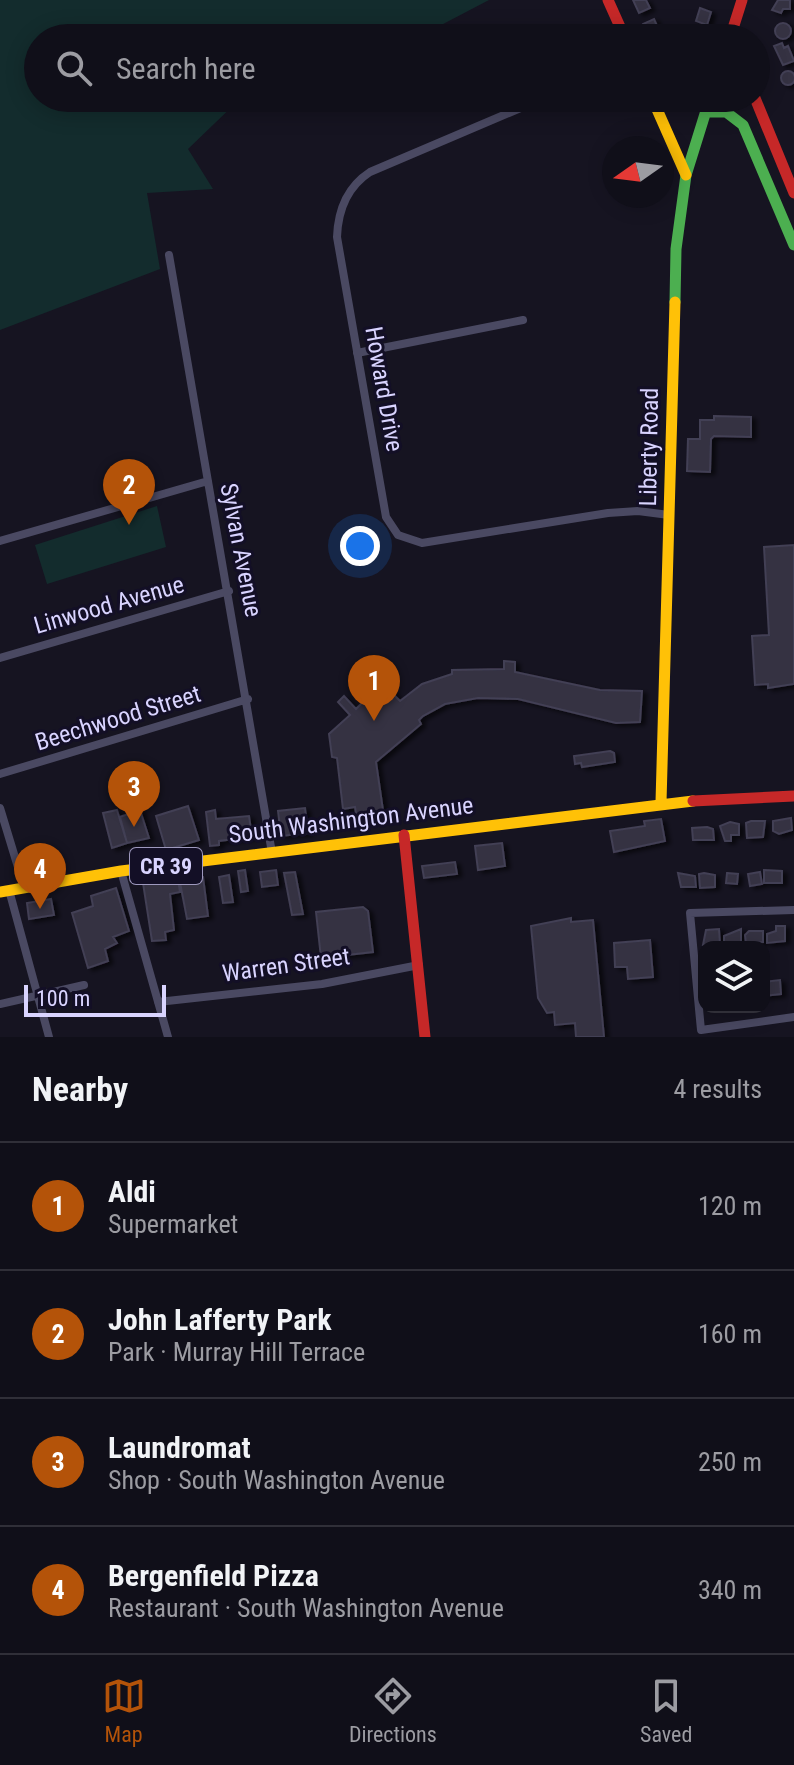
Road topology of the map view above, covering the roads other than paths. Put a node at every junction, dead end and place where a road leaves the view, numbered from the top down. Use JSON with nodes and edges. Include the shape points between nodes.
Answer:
{"nodes":[{"id":1,"x":608,"y":0,"type":"edge"},
{"id":2,"x":742,"y":0,"type":"edge"},
{"id":3,"x":619,"y":24,"type":"edge"},
{"id":4,"x":734,"y":24,"type":"edge"},
{"id":5,"x":511,"y":112,"type":"edge"},
{"id":6,"x":658,"y":112,"type":"edge"},
{"id":7,"x":706,"y":112,"type":"joint"},
{"id":8,"x":761,"y":112,"type":"edge"},
{"id":9,"x":686,"y":175,"type":"junction"},
{"id":10,"x":793,"y":189,"type":"edge"},
{"id":11,"x":774,"y":194,"type":"junction"},
{"id":12,"x":794,"y":245,"type":"edge"},
{"id":13,"x":169,"y":255,"type":"dead end"},
{"id":14,"x":523,"y":320,"type":"dead end"},
{"id":15,"x":357,"y":353,"type":"junction"},
{"id":16,"x":208,"y":481,"type":"junction"},
{"id":17,"x":669,"y":515,"type":"junction"},
{"id":18,"x":0,"y":541,"type":"edge"},
{"id":19,"x":229,"y":591,"type":"junction"},
{"id":20,"x":0,"y":658,"type":"edge"},
{"id":21,"x":248,"y":699,"type":"junction"},
{"id":22,"x":0,"y":774,"type":"edge"},
{"id":23,"x":794,"y":796,"type":"edge"},
{"id":24,"x":661,"y":802,"type":"junction"},
{"id":25,"x":0,"y":808,"type":"edge"},
{"id":26,"x":404,"y":835,"type":"junction"},
{"id":27,"x":272,"y":853,"type":"junction"},
{"id":28,"x":121,"y":871,"type":"junction"},
{"id":29,"x":24,"y":887,"type":"junction"},
{"id":30,"x":4,"y":891,"type":"edge"},
{"id":31,"x":794,"y":910,"type":"edge"},
{"id":32,"x":419,"y":965,"type":"junction"},
{"id":33,"x":84,"y":985,"type":"dead end"},
{"id":34,"x":37,"y":997,"type":"junction"},
{"id":35,"x":158,"y":1002,"type":"junction"},
{"id":36,"x":0,"y":1004,"type":"edge"},
{"id":37,"x":794,"y":1017,"type":"edge"},
{"id":38,"x":49,"y":1037,"type":"edge"},
{"id":39,"x":168,"y":1037,"type":"edge"},
{"id":40,"x":425,"y":1037,"type":"edge"}],
"edges":[{"from":1,"to":3,"type":"main road"},
{"from":2,"to":4,"type":"main road"},
{"from":5,"to":15,"type":"street","name":"Howard Drive","via":[[370,172],[352,188],[340,211],[337,237]]},
{"from":6,"to":9,"type":"main road"},
{"from":7,"to":9,"type":"main road","name":"Liberty Road"},
{"from":7,"to":11,"type":"main road","via":[[726,112],[741,122]]},
{"from":8,"to":10,"type":"main road"},
{"from":9,"to":17,"type":"main road","name":"Liberty Road","via":[[676,249]]},
{"from":10,"to":11,"type":"street"},
{"from":11,"to":12,"type":"main road"},
{"from":13,"to":16,"type":"street","name":"Sylvan Avenue"},
{"from":14,"to":15,"type":"street"},
{"from":15,"to":17,"type":"street","name":"Howard Drive","via":[[386,517],[398,535],[438,542],[608,513]]},
{"from":16,"to":18,"type":"street"},
{"from":16,"to":19,"type":"street","name":"Sylvan Avenue"},
{"from":17,"to":24,"type":"main road","name":"Liberty Road"},
{"from":19,"to":20,"type":"street","name":"Linwood Avenue"},
{"from":19,"to":21,"type":"street","name":"Sylvan Avenue"},
{"from":21,"to":22,"type":"street","name":"Beechwood Street"},
{"from":21,"to":27,"type":"street","name":"Sylvan Avenue"},
{"from":23,"to":24,"type":"main road","name":"South Washington Avenue"},
{"from":24,"to":26,"type":"main road","name":"South Washington Avenue"},
{"from":25,"to":29,"type":"street"},
{"from":26,"to":27,"type":"main road","name":"South Washington Avenue","number":"CR 39"},
{"from":26,"to":32,"type":"main road"},
{"from":27,"to":28,"type":"main road","name":"South Washington Avenue","number":"CR 39"},
{"from":28,"to":29,"type":"main road","name":"South Washington Avenue","number":"CR 39"},
{"from":28,"to":35,"type":"street"},
{"from":29,"to":30,"type":"main road","name":"South Washington Avenue","number":"CR 39"},
{"from":30,"to":34,"type":"street"},
{"from":31,"to":37,"type":"street","via":[[690,913],[701,1030]]},
{"from":32,"to":35,"type":"street","name":"Warren Street","via":[[322,984]]},
{"from":32,"to":40,"type":"main road"},
{"from":33,"to":34,"type":"street"},
{"from":34,"to":36,"type":"street"},
{"from":34,"to":38,"type":"street"},
{"from":35,"to":39,"type":"street"}]}
